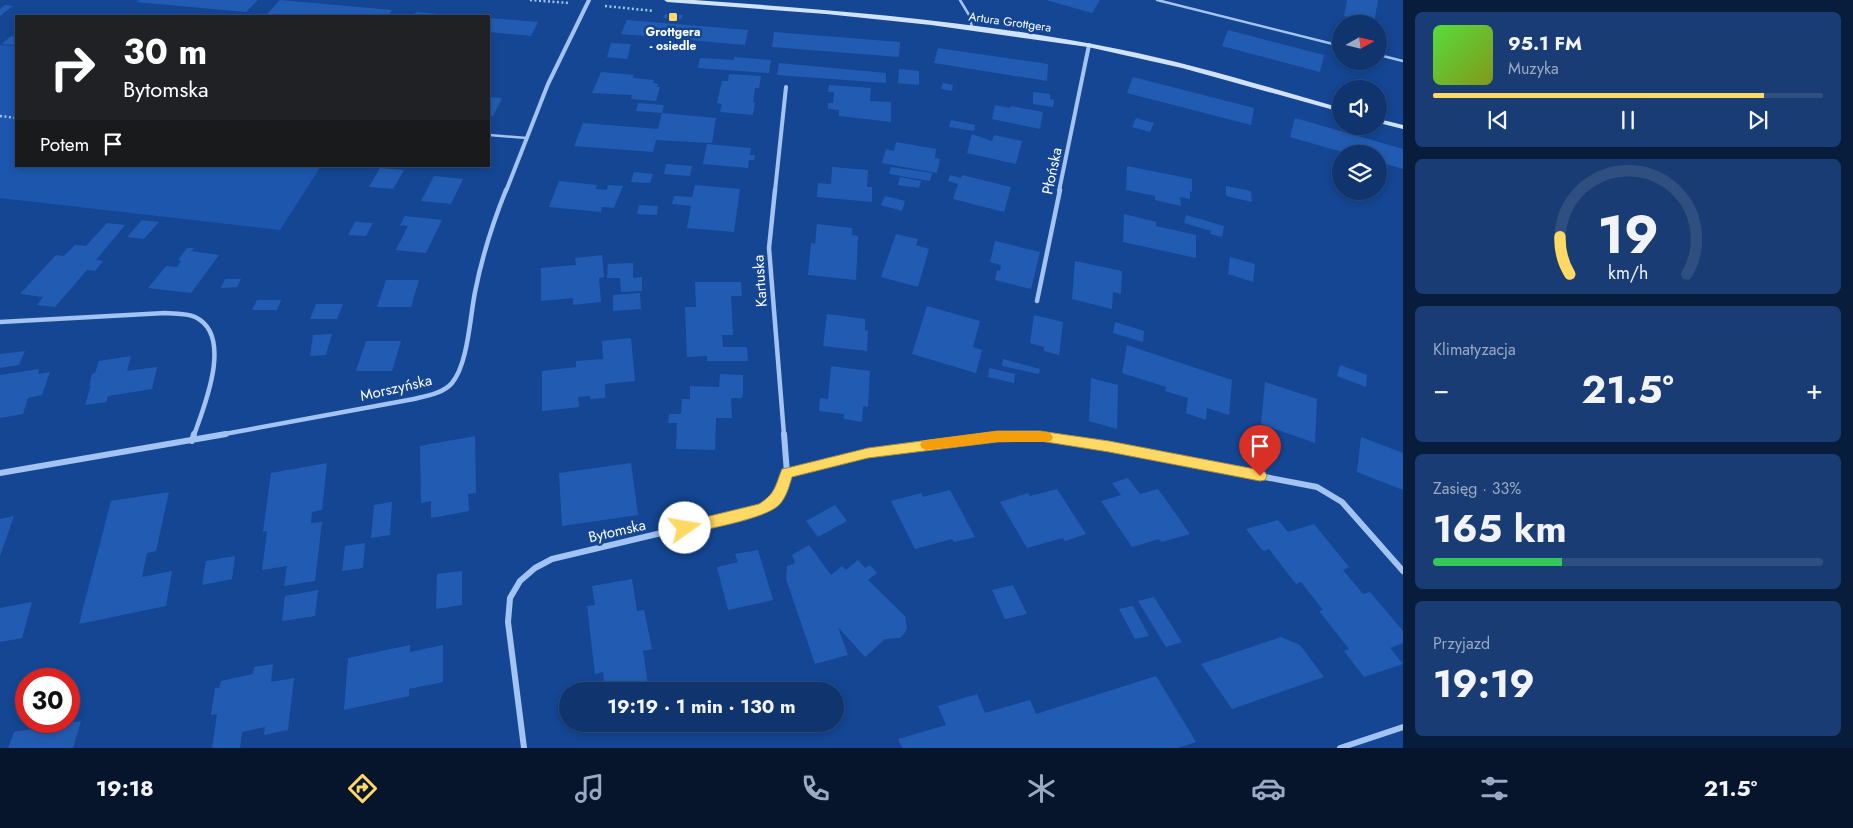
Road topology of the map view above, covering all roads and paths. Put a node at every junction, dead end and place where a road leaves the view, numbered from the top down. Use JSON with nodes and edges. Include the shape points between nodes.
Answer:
{"nodes":[{"id":1,"x":530,"y":0,"type":"edge"},
{"id":2,"x":667,"y":0,"type":"edge"},
{"id":3,"x":960,"y":0,"type":"edge"},
{"id":4,"x":1157,"y":0,"type":"edge"},
{"id":5,"x":563,"y":1,"type":"edge"},
{"id":6,"x":588,"y":2,"type":"edge"},
{"id":7,"x":657,"y":12,"type":"dead end"},
{"id":8,"x":972,"y":27,"type":"junction"},
{"id":9,"x":1332,"y":44,"type":"edge"},
{"id":10,"x":1089,"y":45,"type":"junction"},
{"id":11,"x":1388,"y":57,"type":"edge"},
{"id":12,"x":1403,"y":61,"type":"edge"},
{"id":13,"x":786,"y":88,"type":"dead end"},
{"id":14,"x":1332,"y":108,"type":"edge"},
{"id":15,"x":0,"y":116,"type":"edge"},
{"id":16,"x":15,"y":118,"type":"edge"},
{"id":17,"x":1387,"y":123,"type":"edge"},
{"id":18,"x":1403,"y":127,"type":"edge"},
{"id":19,"x":490,"y":135,"type":"edge"},
{"id":20,"x":527,"y":138,"type":"junction"},
{"id":21,"x":1037,"y":301,"type":"dead end"},
{"id":22,"x":0,"y":322,"type":"edge"},
{"id":23,"x":192,"y":441,"type":"junction"},
{"id":24,"x":0,"y":473,"type":"edge"},
{"id":25,"x":787,"y":473,"type":"junction"},
{"id":26,"x":1403,"y":571,"type":"edge"},
{"id":27,"x":1403,"y":727,"type":"edge"},
{"id":28,"x":524,"y":748,"type":"edge"},
{"id":29,"x":1340,"y":748,"type":"edge"}],
"edges":[{"from":1,"to":5,"type":"path"},
{"from":2,"to":8,"type":"main road","name":"Artura Grottgera"},
{"from":3,"to":8,"type":"lane"},
{"from":4,"to":9,"type":"lane"},
{"from":5,"to":6,"type":"path"},
{"from":6,"to":7,"type":"path"},
{"from":6,"to":20,"type":"street","name":"Morszyńska","via":[[548,84]]},
{"from":8,"to":10,"type":"main road","name":"Artura Grottgera"},
{"from":10,"to":14,"type":"main road","name":"Artura Grottgera","via":[[1186,67]]},
{"from":10,"to":21,"type":"street","name":"Płońska"},
{"from":11,"to":12,"type":"lane"},
{"from":13,"to":25,"type":"street","name":"Kartuska","via":[[770,248]]},
{"from":15,"to":16,"type":"path"},
{"from":17,"to":18,"type":"main road"},
{"from":19,"to":20,"type":"lane"},
{"from":20,"to":23,"type":"street","name":"Morszyńska","via":[[495,218],[475,290],[461,370],[452,385],[414,399]]},
{"from":22,"to":23,"type":"street","via":[[165,313],[200,320],[214,341],[215,360]]},
{"from":23,"to":24,"type":"street","name":"Morszyńska"},
{"from":25,"to":26,"type":"street","via":[[886,450],[997,436],[1040,436],[1317,487],[1342,502]]},
{"from":25,"to":28,"type":"street","name":"Bytomska","via":[[783,488],[774,501],[762,509],[552,559],[520,581],[510,598],[508,622]]},
{"from":27,"to":29,"type":"street"}]}
